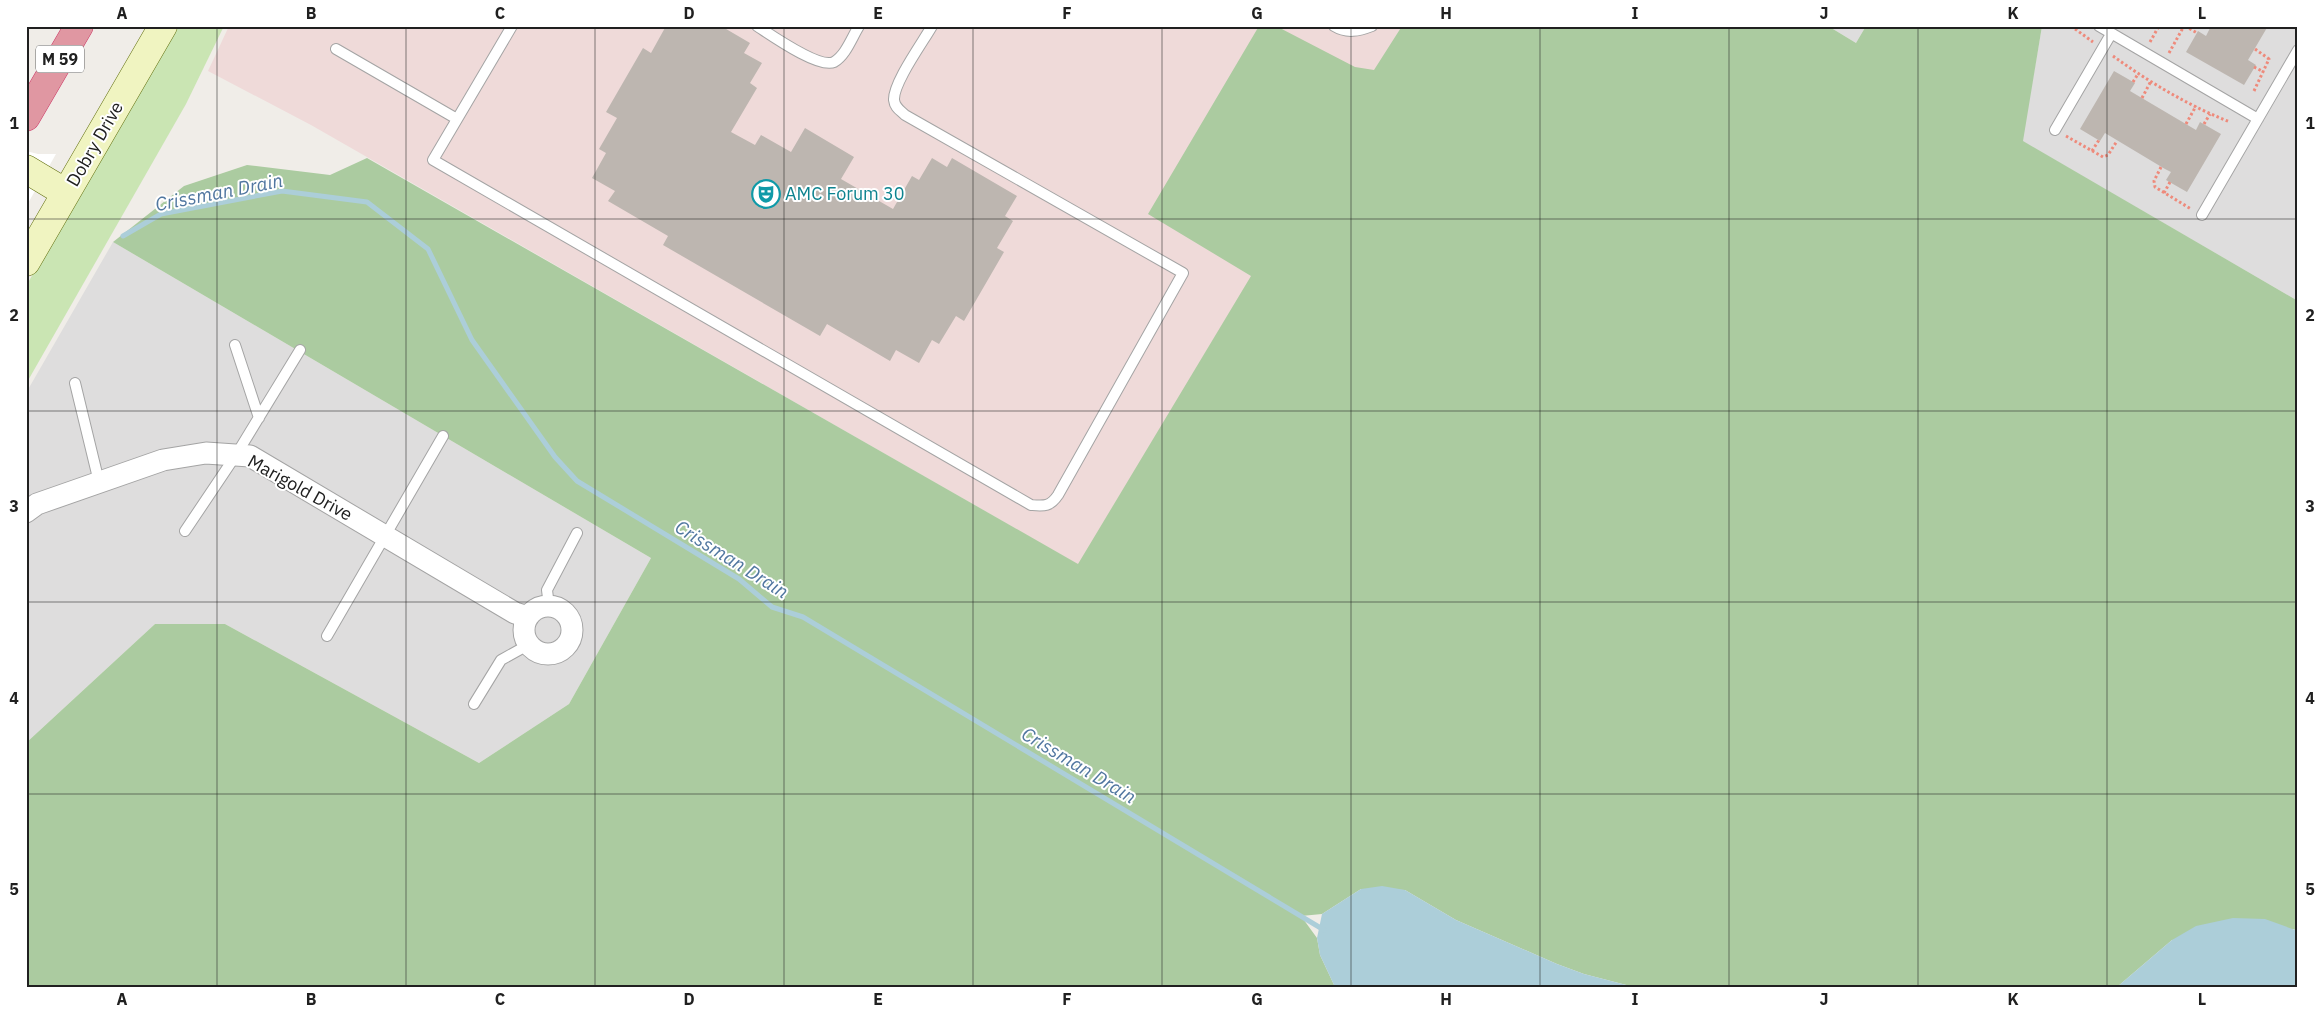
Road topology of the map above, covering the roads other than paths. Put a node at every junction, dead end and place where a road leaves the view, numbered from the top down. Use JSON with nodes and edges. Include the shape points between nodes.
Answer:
{"nodes":[{"id":1,"x":79,"y":26,"type":"edge"},
{"id":2,"x":89,"y":26,"type":"edge"},
{"id":3,"x":163,"y":26,"type":"edge"},
{"id":4,"x":512,"y":26,"type":"edge"},
{"id":5,"x":757,"y":26,"type":"edge"},
{"id":6,"x":859,"y":26,"type":"edge"},
{"id":7,"x":932,"y":26,"type":"edge"},
{"id":8,"x":1334,"y":26,"type":"edge"},
{"id":9,"x":1372,"y":26,"type":"edge"},
{"id":10,"x":2098,"y":26,"type":"edge"},
{"id":11,"x":2111,"y":34,"type":"junction"},
{"id":12,"x":336,"y":49,"type":"dead end"},
{"id":13,"x":2298,"y":50,"type":"edge"},
{"id":14,"x":41,"y":92,"type":"junction"},
{"id":15,"x":26,"y":117,"type":"edge"},
{"id":16,"x":457,"y":119,"type":"junction"},
{"id":17,"x":2258,"y":119,"type":"junction"},
{"id":18,"x":2058,"y":131,"type":"road end"},
{"id":19,"x":34,"y":173,"type":"edge"},
{"id":20,"x":66,"y":193,"type":"junction"},
{"id":21,"x":2198,"y":213,"type":"road end"},
{"id":22,"x":26,"y":262,"type":"edge"},
{"id":23,"x":234,"y":345,"type":"dead end"},
{"id":24,"x":300,"y":350,"type":"dead end"},
{"id":25,"x":75,"y":383,"type":"dead end"},
{"id":26,"x":259,"y":418,"type":"junction"},
{"id":27,"x":443,"y":436,"type":"dead end"},
{"id":28,"x":236,"y":455,"type":"junction"},
{"id":29,"x":99,"y":482,"type":"junction"},
{"id":30,"x":26,"y":512,"type":"edge"},
{"id":31,"x":185,"y":531,"type":"dead end"},
{"id":32,"x":577,"y":532,"type":"dead end"},
{"id":33,"x":385,"y":536,"type":"junction"},
{"id":34,"x":549,"y":606,"type":"junction"},
{"id":35,"x":528,"y":617,"type":"junction"},
{"id":36,"x":328,"y":636,"type":"dead end"},
{"id":37,"x":528,"y":645,"type":"junction"},
{"id":38,"x":474,"y":704,"type":"dead end"}],
"edges":[{"from":1,"to":14,"type":"highway","number":"M 59"},
{"from":2,"to":14,"type":"highway"},
{"from":3,"to":20,"type":"street","name":"Dobry Drive"},
{"from":4,"to":16,"type":"lane"},
{"from":5,"to":6,"type":"lane","via":[[826,64],[834,62],[842,54]]},
{"from":7,"to":16,"type":"lane","via":[[898,85],[894,97],[896,107],[1183,273],[1058,495],[1052,504],[1044,506],[1031,505],[433,160]]},
{"from":8,"to":9,"type":"lane","via":[[1352,32]]},
{"from":10,"to":11,"type":"lane"},
{"from":11,"to":17,"type":"lane"},
{"from":11,"to":18,"type":"lane"},
{"from":12,"to":16,"type":"lane"},
{"from":13,"to":17,"type":"lane"},
{"from":14,"to":15,"type":"highway","number":"M 59"},
{"from":17,"to":21,"type":"lane"},
{"from":19,"to":20,"type":"street"},
{"from":20,"to":22,"type":"street","name":"Dobry Drive"},
{"from":23,"to":26,"type":"lane"},
{"from":24,"to":26,"type":"lane"},
{"from":25,"to":29,"type":"lane"},
{"from":26,"to":28,"type":"lane"},
{"from":27,"to":33,"type":"lane"},
{"from":28,"to":29,"type":"street","name":"Marigold Drive","via":[[206,453],[162,460]]},
{"from":28,"to":31,"type":"lane"},
{"from":28,"to":33,"type":"street","name":"Marigold Drive","via":[[250,456]]},
{"from":29,"to":30,"type":"street","name":"Marigold Drive","via":[[37,504]]},
{"from":32,"to":34,"type":"lane","via":[[547,590]]},
{"from":33,"to":35,"type":"street","name":"Marigold Drive","via":[[515,613]]},
{"from":33,"to":36,"type":"lane"},
{"from":34,"to":35,"type":"street","via":[[541,607]]},
{"from":34,"to":37,"type":"street","via":[[565,613],[573,629],[572,638],[560,652],[552,655],[535,651]]},
{"from":35,"to":37,"type":"street","via":[[524,631]]},
{"from":37,"to":38,"type":"lane","via":[[501,660]]}]}
